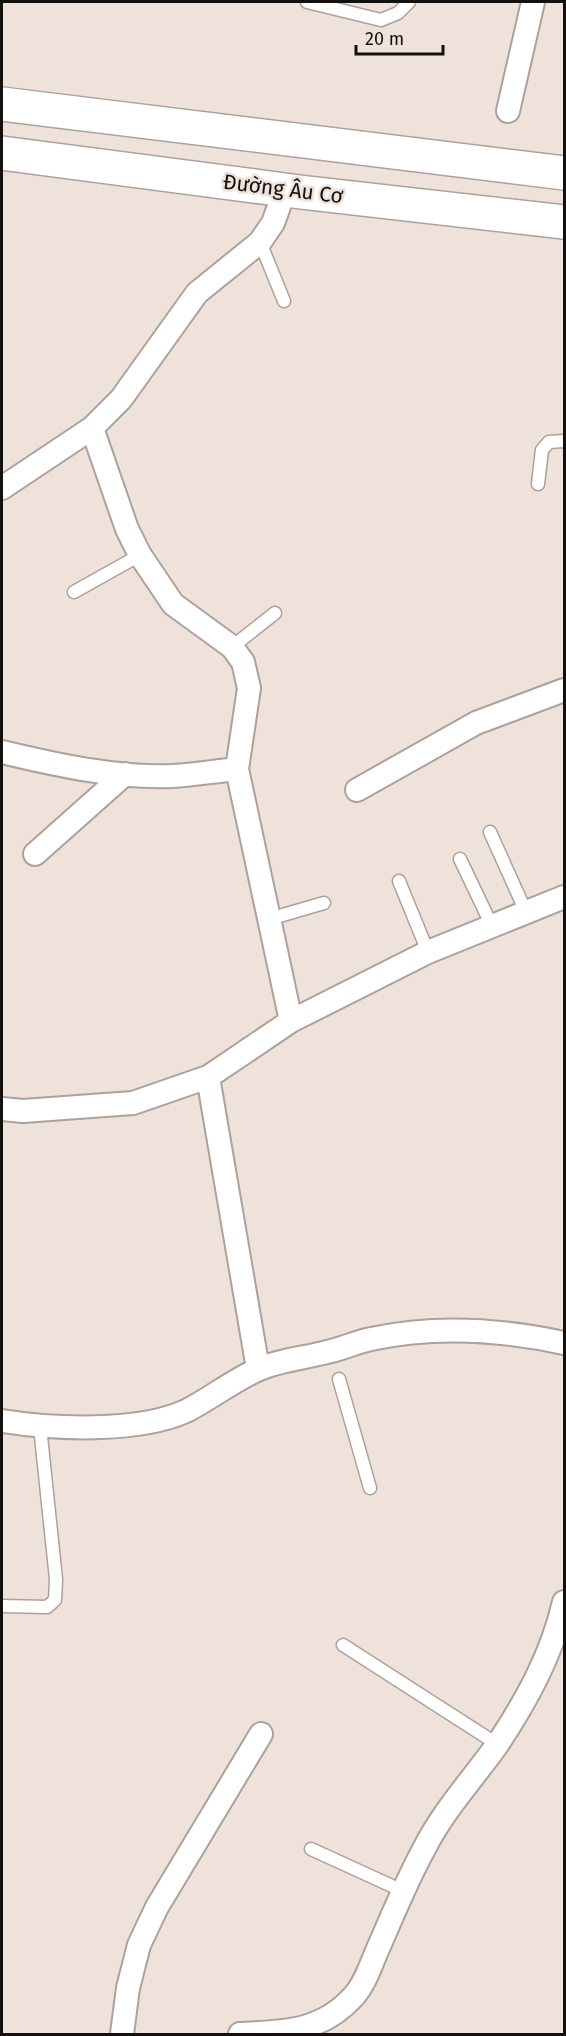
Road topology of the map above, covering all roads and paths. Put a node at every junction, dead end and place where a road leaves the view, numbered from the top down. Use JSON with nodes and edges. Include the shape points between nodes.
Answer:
{"nodes":[{"id":1,"x":307,"y":2,"type":"edge"},
{"id":2,"x":409,"y":2,"type":"edge"},
{"id":3,"x":533,"y":2,"type":"edge"},
{"id":4,"x":2,"y":104,"type":"edge"},
{"id":5,"x":508,"y":111,"type":"dead end"},
{"id":6,"x":2,"y":153,"type":"edge"},
{"id":7,"x":564,"y":173,"type":"edge"},
{"id":8,"x":285,"y":190,"type":"junction"},
{"id":9,"x":564,"y":222,"type":"edge"},
{"id":10,"x":260,"y":242,"type":"junction"},
{"id":11,"x":284,"y":301,"type":"dead end"},
{"id":12,"x":92,"y":428,"type":"junction"},
{"id":13,"x":564,"y":441,"type":"edge"},
{"id":14,"x":538,"y":484,"type":"dead end"},
{"id":15,"x":2,"y":488,"type":"edge"},
{"id":16,"x":140,"y":555,"type":"junction"},
{"id":17,"x":74,"y":592,"type":"dead end"},
{"id":18,"x":275,"y":613,"type":"dead end"},
{"id":19,"x":231,"y":647,"type":"junction"},
{"id":20,"x":564,"y":690,"type":"edge"},
{"id":21,"x":2,"y":752,"type":"edge"},
{"id":22,"x":237,"y":769,"type":"junction"},
{"id":23,"x":125,"y":774,"type":"junction"},
{"id":24,"x":357,"y":790,"type":"dead end"},
{"id":25,"x":490,"y":832,"type":"dead end"},
{"id":26,"x":35,"y":854,"type":"dead end"},
{"id":27,"x":460,"y":859,"type":"dead end"},
{"id":28,"x":399,"y":880,"type":"dead end"},
{"id":29,"x":564,"y":897,"type":"edge"},
{"id":30,"x":324,"y":903,"type":"dead end"},
{"id":31,"x":526,"y":912,"type":"junction"},
{"id":32,"x":269,"y":919,"type":"junction"},
{"id":33,"x":492,"y":926,"type":"junction"},
{"id":34,"x":428,"y":952,"type":"junction"},
{"id":35,"x":291,"y":1021,"type":"junction"},
{"id":36,"x":208,"y":1077,"type":"junction"},
{"id":37,"x":2,"y":1109,"type":"edge"},
{"id":38,"x":564,"y":1343,"type":"edge"},
{"id":39,"x":336,"y":1366,"type":"junction"},
{"id":40,"x":258,"y":1369,"type":"junction"},
{"id":41,"x":2,"y":1421,"type":"edge"},
{"id":42,"x":40,"y":1427,"type":"junction"},
{"id":43,"x":370,"y":1488,"type":"dead end"},
{"id":44,"x":564,"y":1602,"type":"edge"},
{"id":45,"x":2,"y":1606,"type":"edge"},
{"id":46,"x":343,"y":1645,"type":"dead end"},
{"id":47,"x":261,"y":1734,"type":"dead end"},
{"id":48,"x":497,"y":1744,"type":"junction"},
{"id":49,"x":311,"y":1849,"type":"dead end"},
{"id":50,"x":403,"y":1891,"type":"junction"},
{"id":51,"x":122,"y":2034,"type":"edge"},
{"id":52,"x":240,"y":2034,"type":"edge"}],
"edges":[{"from":1,"to":2,"type":"lane","via":[[381,20],[398,13]]},
{"from":3,"to":5,"type":"street"},
{"from":4,"to":7,"type":"main road"},
{"from":6,"to":8,"type":"main road","name":"Đường Âu Cơ"},
{"from":8,"to":9,"type":"main road","name":"Đường Âu Cơ"},
{"from":8,"to":10,"type":"street","via":[[273,223]]},
{"from":10,"to":11,"type":"lane"},
{"from":10,"to":12,"type":"street","via":[[197,293],[121,399]]},
{"from":12,"to":15,"type":"street"},
{"from":12,"to":16,"type":"street","via":[[127,530]]},
{"from":13,"to":14,"type":"lane","via":[[549,442],[542,450]]},
{"from":16,"to":17,"type":"lane"},
{"from":16,"to":19,"type":"street","via":[[173,604]]},
{"from":18,"to":19,"type":"lane"},
{"from":19,"to":22,"type":"street","via":[[243,662],[249,688]]},
{"from":20,"to":24,"type":"street","via":[[476,723]]},
{"from":21,"to":23,"type":"street"},
{"from":22,"to":23,"type":"street","via":[[171,776]]},
{"from":22,"to":32,"type":"street"},
{"from":23,"to":26,"type":"street"},
{"from":25,"to":31,"type":"lane"},
{"from":27,"to":33,"type":"lane"},
{"from":28,"to":34,"type":"lane"},
{"from":29,"to":31,"type":"street"},
{"from":30,"to":32,"type":"lane"},
{"from":31,"to":33,"type":"street"},
{"from":32,"to":35,"type":"street"},
{"from":33,"to":34,"type":"street"},
{"from":34,"to":35,"type":"street"},
{"from":35,"to":36,"type":"street"},
{"from":36,"to":37,"type":"street","via":[[133,1103],[23,1112]]},
{"from":36,"to":40,"type":"street"},
{"from":38,"to":39,"type":"street","via":[[514,1333],[423,1330],[368,1339]]},
{"from":39,"to":40,"type":"street"},
{"from":39,"to":43,"type":"lane"},
{"from":40,"to":42,"type":"street","via":[[184,1411],[117,1425]]},
{"from":41,"to":42,"type":"street"},
{"from":42,"to":45,"type":"lane","via":[[55,1600],[47,1607]]},
{"from":44,"to":48,"type":"street","via":[[544,1666]]},
{"from":46,"to":48,"type":"lane"},
{"from":47,"to":51,"type":"street","via":[[157,1907],[139,1945]]},
{"from":48,"to":50,"type":"street","via":[[444,1814]]},
{"from":49,"to":50,"type":"lane"},
{"from":50,"to":52,"type":"street","via":[[354,1996],[306,2028]]}]}
